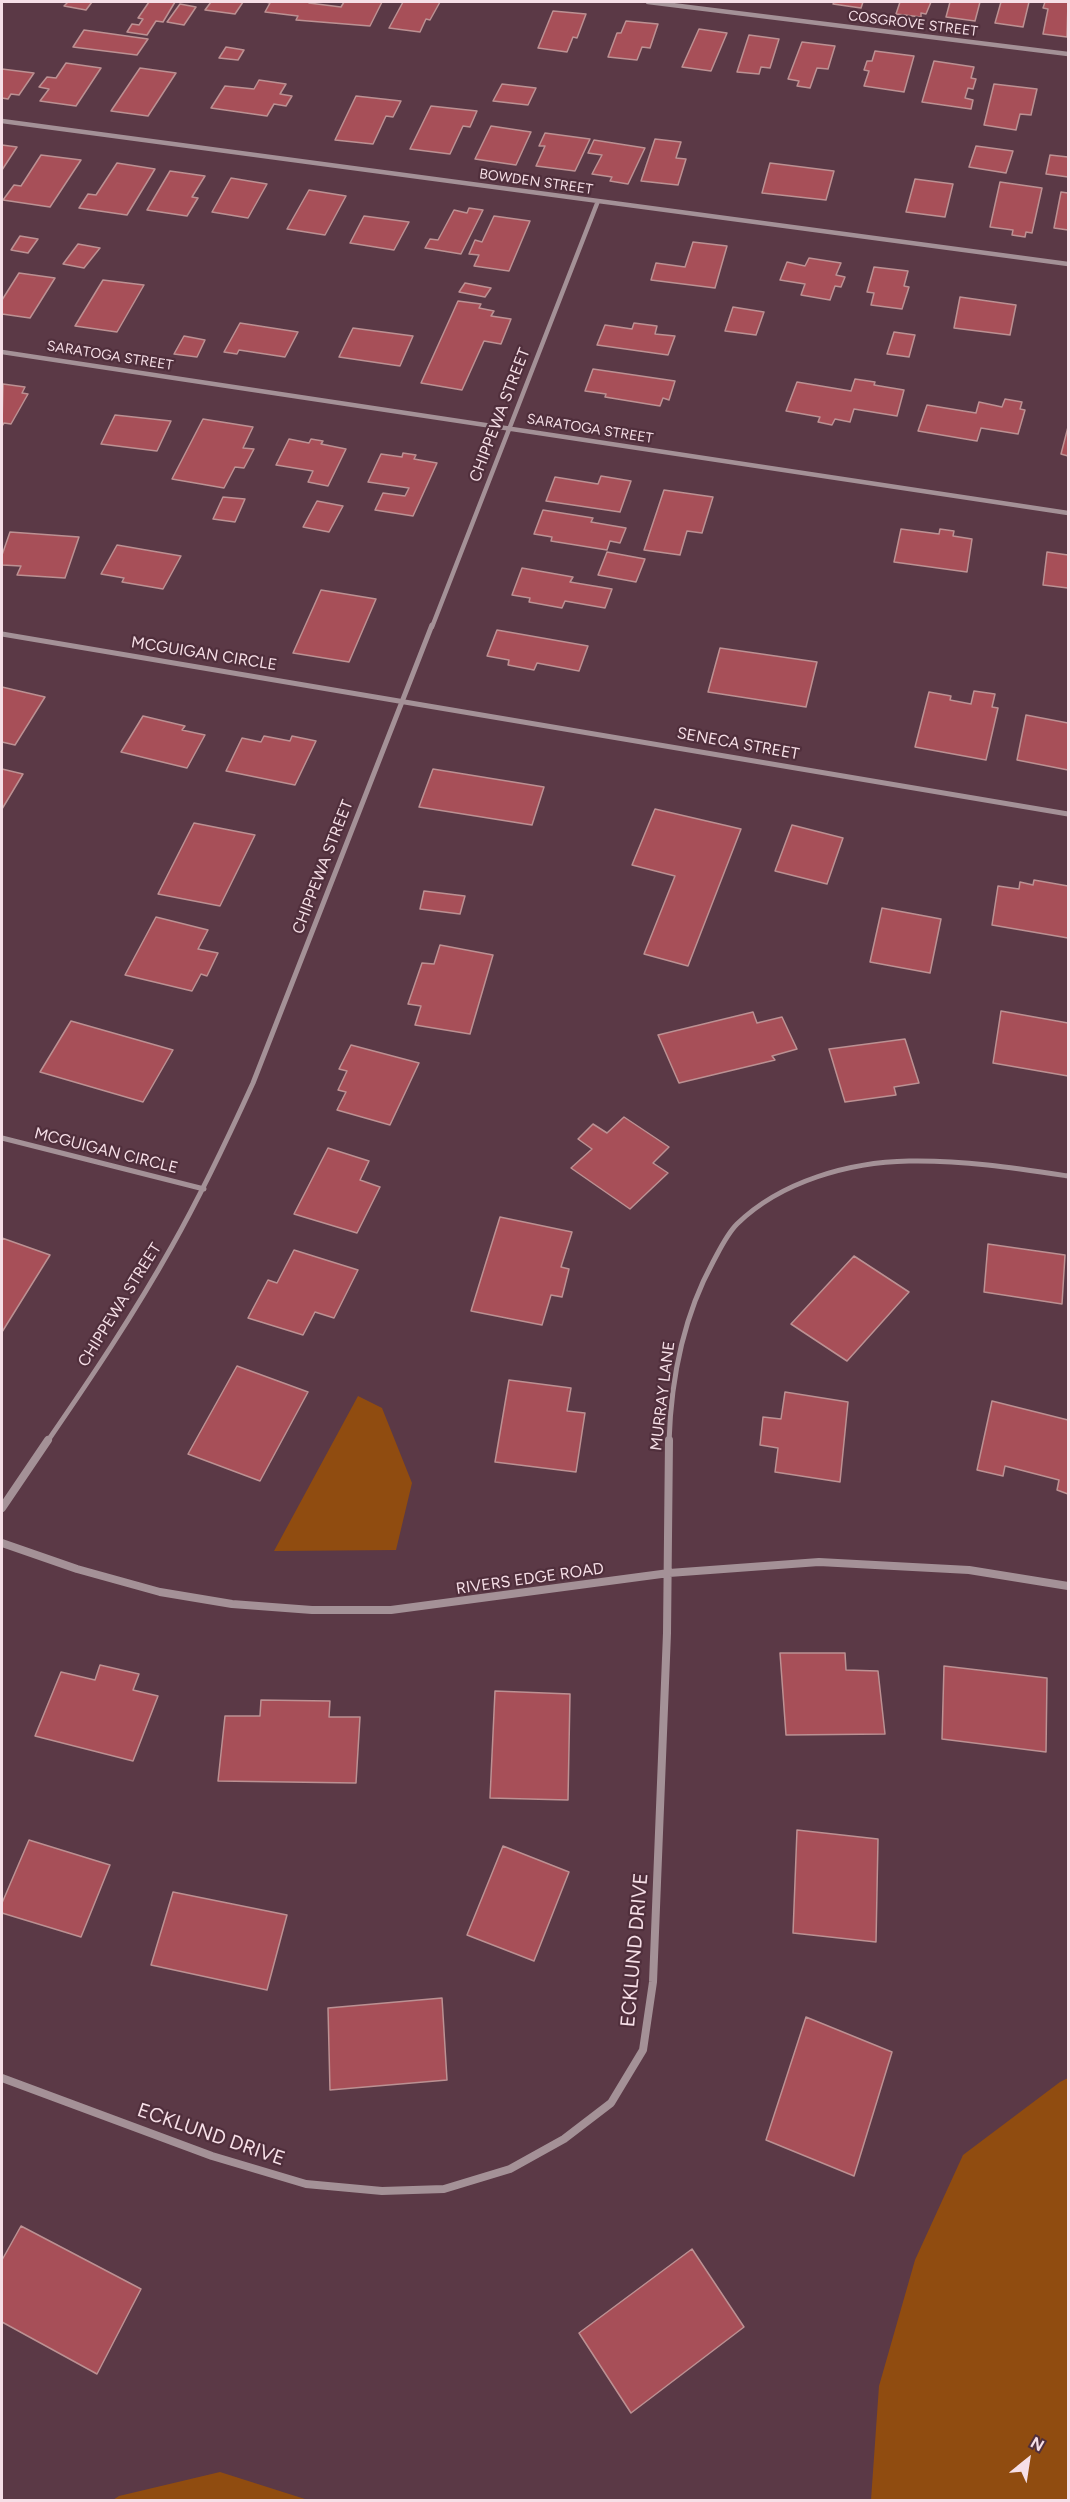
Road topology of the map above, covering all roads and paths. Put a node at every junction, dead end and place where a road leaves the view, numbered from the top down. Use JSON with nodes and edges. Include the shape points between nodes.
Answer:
{"nodes":[{"id":1,"x":648,"y":2,"type":"edge"},
{"id":2,"x":1068,"y":54,"type":"edge"},
{"id":3,"x":2,"y":121,"type":"edge"},
{"id":4,"x":598,"y":201,"type":"junction"},
{"id":5,"x":1068,"y":264,"type":"edge"},
{"id":6,"x":2,"y":352,"type":"edge"},
{"id":7,"x":510,"y":429,"type":"junction"},
{"id":8,"x":1068,"y":513,"type":"edge"},
{"id":9,"x":2,"y":634,"type":"edge"},
{"id":10,"x":402,"y":701,"type":"junction"},
{"id":11,"x":1068,"y":814,"type":"edge"},
{"id":12,"x":2,"y":1138,"type":"edge"},
{"id":13,"x":1068,"y":1176,"type":"edge"},
{"id":14,"x":204,"y":1189,"type":"junction"},
{"id":15,"x":2,"y":1508,"type":"edge"},
{"id":16,"x":2,"y":1543,"type":"edge"},
{"id":17,"x":669,"y":1573,"type":"junction"},
{"id":18,"x":1068,"y":1586,"type":"edge"},
{"id":19,"x":2,"y":2078,"type":"edge"}],
"edges":[{"from":1,"to":2,"type":"street","name":"COSGROVE STREET"},
{"from":3,"to":4,"type":"street","name":"BOWDEN STREET"},
{"from":4,"to":5,"type":"street","name":"BOWDEN STREET"},
{"from":4,"to":7,"type":"street","name":"CHIPPEWA STREET"},
{"from":6,"to":7,"type":"street","name":"SARATOGA STREET"},
{"from":7,"to":8,"type":"street","name":"SARATOGA STREET"},
{"from":7,"to":10,"type":"street","name":"CHIPPEWA STREET"},
{"from":9,"to":10,"type":"street","name":"MCGUIGAN CIRCLE"},
{"from":10,"to":11,"type":"street","name":"SENECA STREET"},
{"from":10,"to":14,"type":"street","name":"CHIPPEWA STREET","via":[[253,1083]]},
{"from":12,"to":14,"type":"street","name":"MCGUIGAN CIRCLE"},
{"from":13,"to":17,"type":"street","name":"MURRAY LANE","via":[[950,1162],[900,1161],[849,1167],[807,1178],[736,1225],[710,1264],[691,1308],[679,1356],[667,1485]]},
{"from":14,"to":15,"type":"street","name":"CHIPPEWA STREET","via":[[95,1372]]},
{"from":16,"to":17,"type":"street","name":"RIVERS EDGE ROAD","via":[[160,1592],[231,1604],[312,1610],[391,1610]]},
{"from":17,"to":18,"type":"street","name":"RIVERS EDGE ROAD","via":[[819,1562],[969,1570]]},
{"from":17,"to":19,"type":"street","name":"ECKLUND DRIVE","via":[[654,1982],[643,2050],[611,2103],[583,2125],[510,2169],[444,2189],[382,2192],[306,2184],[212,2156]]}]}
